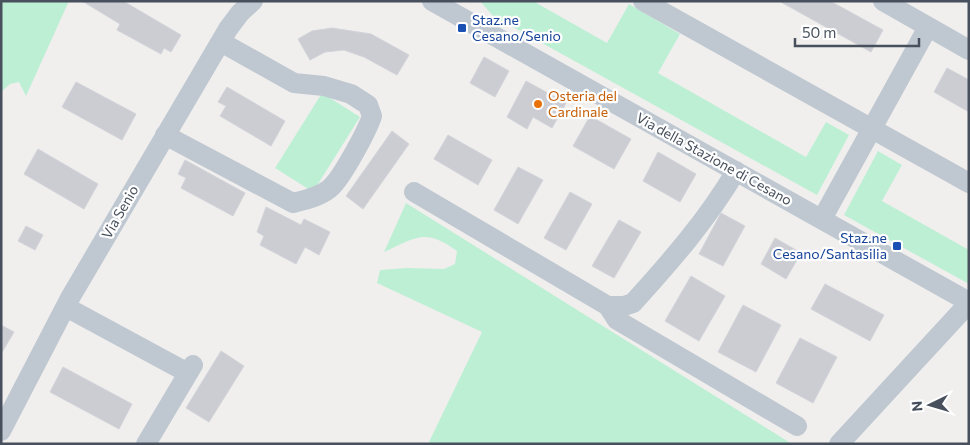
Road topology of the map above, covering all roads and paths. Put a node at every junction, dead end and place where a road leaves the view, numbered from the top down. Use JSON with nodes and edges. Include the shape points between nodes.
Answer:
{"nodes":[{"id":1,"x":253,"y":1,"type":"edge"},
{"id":2,"x":432,"y":1,"type":"edge"},
{"id":3,"x":454,"y":1,"type":"edge"},
{"id":4,"x":643,"y":1,"type":"edge"},
{"id":5,"x":883,"y":1,"type":"edge"},
{"id":6,"x":476,"y":26,"type":"junction"},
{"id":7,"x":928,"y":27,"type":"junction"},
{"id":8,"x":221,"y":42,"type":"junction"},
{"id":9,"x":969,"y":50,"type":"edge"},
{"id":10,"x":872,"y":128,"type":"junction"},
{"id":11,"x":165,"y":135,"type":"junction"},
{"id":12,"x":736,"y":171,"type":"junction"},
{"id":13,"x":969,"y":183,"type":"edge"},
{"id":14,"x":414,"y":192,"type":"dead end"},
{"id":15,"x":822,"y":219,"type":"junction"},
{"id":16,"x":969,"y":303,"type":"edge"},
{"id":17,"x":608,"y":306,"type":"junction"},
{"id":18,"x":66,"y":307,"type":"junction"},
{"id":19,"x":797,"y":426,"type":"dead end"},
{"id":20,"x":1,"y":431,"type":"edge"},
{"id":21,"x":146,"y":444,"type":"edge"},
{"id":22,"x":839,"y":444,"type":"edge"}],
"edges":[{"from":1,"to":8,"type":"street","name":"Via Senio","via":[[240,13]]},
{"from":2,"to":6,"type":"street","name":"Via della Stazione di Cesano"},
{"from":3,"to":6,"type":"street"},
{"from":4,"to":10,"type":"street"},
{"from":5,"to":7,"type":"street"},
{"from":6,"to":12,"type":"street","name":"Via della Stazione di Cesano"},
{"from":7,"to":9,"type":"street"},
{"from":7,"to":10,"type":"street"},
{"from":8,"to":11,"type":"street","name":"Via Senio"},
{"from":8,"to":11,"type":"street","via":[[294,82],[351,94],[368,105],[372,116],[366,133],[330,189],[293,204]]},
{"from":10,"to":13,"type":"street"},
{"from":10,"to":15,"type":"street"},
{"from":11,"to":18,"type":"street","name":"Via Senio"},
{"from":12,"to":15,"type":"street","name":"Via della Stazione di Cesano"},
{"from":12,"to":17,"type":"street","via":[[715,206],[633,303]]},
{"from":14,"to":17,"type":"street"},
{"from":15,"to":16,"type":"street","name":"Via della Stazione di Cesano"},
{"from":16,"to":22,"type":"street"},
{"from":17,"to":19,"type":"street","via":[[617,320]]},
{"from":18,"to":20,"type":"street","name":"Via Senio"},
{"from":18,"to":21,"type":"street","via":[[190,369]]}]}
